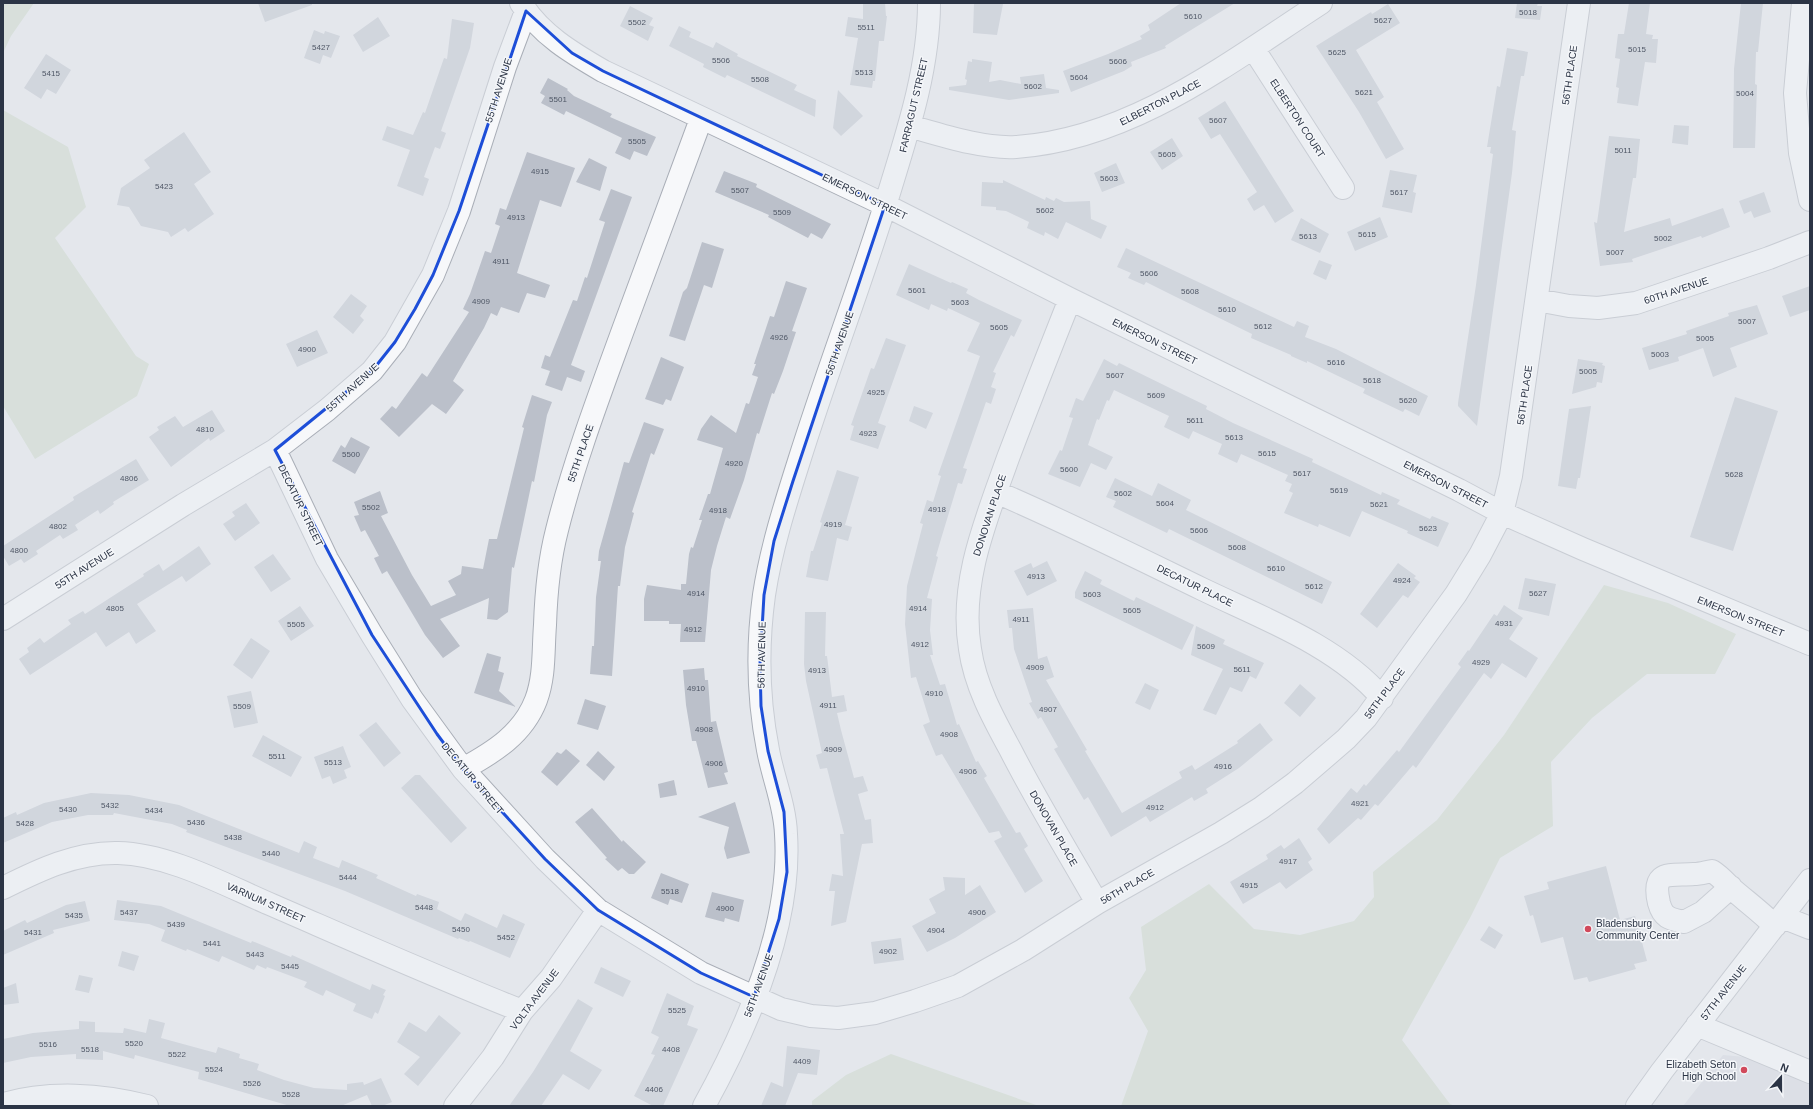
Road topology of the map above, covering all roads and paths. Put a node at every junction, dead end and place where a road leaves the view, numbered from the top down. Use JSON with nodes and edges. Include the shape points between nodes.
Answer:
{"nodes":[{"id":1,"x":928,"y":3,"type":"edge"},
{"id":2,"x":1321,"y":3,"type":"edge"},
{"id":3,"x":1580,"y":3,"type":"edge"},
{"id":4,"x":1804,"y":3,"type":"edge"},
{"id":5,"x":524,"y":7,"type":"edge"},
{"id":6,"x":1253,"y":48,"type":"junction"},
{"id":7,"x":701,"y":119,"type":"junction"},
{"id":8,"x":909,"y":126,"type":"junction"},
{"id":9,"x":1343,"y":188,"type":"dead end"},
{"id":10,"x":1810,"y":200,"type":"edge"},
{"id":11,"x":886,"y":205,"type":"junction"},
{"id":12,"x":1810,"y":242,"type":"edge"},
{"id":13,"x":1070,"y":299,"type":"junction"},
{"id":14,"x":1537,"y":300,"type":"junction"},
{"id":15,"x":275,"y":450,"type":"junction"},
{"id":16,"x":996,"y":492,"type":"junction"},
{"id":17,"x":1502,"y":513,"type":"junction"},
{"id":18,"x":3,"y":619,"type":"edge"},
{"id":19,"x":1810,"y":644,"type":"edge"},
{"id":20,"x":1382,"y":698,"type":"junction"},
{"id":21,"x":463,"y":769,"type":"junction"},
{"id":22,"x":1810,"y":880,"type":"edge"},
{"id":23,"x":1731,"y":887,"type":"dead end"},
{"id":24,"x":3,"y":888,"type":"edge"},
{"id":25,"x":1097,"y":903,"type":"junction"},
{"id":26,"x":598,"y":910,"type":"junction"},
{"id":27,"x":1778,"y":922,"type":"junction"},
{"id":28,"x":1810,"y":928,"type":"edge"},
{"id":29,"x":754,"y":997,"type":"junction"},
{"id":30,"x":522,"y":1012,"type":"junction"},
{"id":31,"x":1697,"y":1025,"type":"junction"},
{"id":32,"x":1810,"y":1072,"type":"edge"},
{"id":33,"x":3,"y":1104,"type":"edge"},
{"id":34,"x":147,"y":1106,"type":"edge"},
{"id":35,"x":455,"y":1106,"type":"edge"},
{"id":36,"x":704,"y":1106,"type":"edge"},
{"id":37,"x":1637,"y":1106,"type":"edge"}],
"edges":[{"from":1,"to":8,"type":"street","name":"FARRAGUT STREET","via":[[925,51]]},
{"from":2,"to":6,"type":"street","name":"ELBERTON PLACE"},
{"from":3,"to":14,"type":"street","name":"56TH PLACE"},
{"from":4,"to":10,"type":"street","via":[[1795,93],[1800,153]]},
{"from":5,"to":7,"type":"street","name":"EMERSON STREET","via":[[544,30],[572,53],[602,71]]},
{"from":5,"to":15,"type":"street","name":"55TH AVENUE","via":[[459,211],[433,275],[415,309],[395,342],[372,371]]},
{"from":6,"to":8,"type":"street","name":"ELBERTON PLACE","via":[[1219,71],[1133,117],[1092,133],[1014,147],[976,143]]},
{"from":6,"to":9,"type":"street","name":"ELBERTON COURT"},
{"from":7,"to":11,"type":"street","name":"EMERSON STREET"},
{"from":7,"to":21,"type":"street","name":"55TH PLACE","via":[[570,480],[556,532],[546,595],[542,680],[536,700],[513,736],[489,755]]},
{"from":8,"to":11,"type":"street","name":"FARRAGUT STREET"},
{"from":11,"to":13,"type":"street","name":"EMERSON STREET"},
{"from":11,"to":29,"type":"street","name":"56TH AVENUE","via":[[795,473],[774,541],[764,595],[760,664],[761,706],[768,751],[784,812],[787,872],[779,919]]},
{"from":12,"to":14,"type":"street","name":"60TH AVENUE","via":[[1636,303],[1598,308]]},
{"from":13,"to":16,"type":"street","name":"DONOVAN PLACE"},
{"from":13,"to":17,"type":"street","name":"EMERSON STREET"},
{"from":14,"to":17,"type":"street","name":"56TH PLACE","via":[[1520,422]]},
{"from":15,"to":18,"type":"street","name":"55TH AVENUE"},
{"from":15,"to":21,"type":"street","name":"DECATUR STREET","via":[[327,559],[416,705]]},
{"from":16,"to":20,"type":"street","name":"DECATUR PLACE","via":[[1310,642],[1356,671]]},
{"from":16,"to":25,"type":"street","name":"DONOVAN PLACE","via":[[975,557],[970,584],[967,619],[970,650],[986,703],[998,727]]},
{"from":17,"to":19,"type":"street","name":"EMERSON STREET"},
{"from":17,"to":20,"type":"street","name":"56TH PLACE","via":[[1456,594]]},
{"from":20,"to":25,"type":"street","name":"56TH PLACE","via":[[1332,752],[1261,808]]},
{"from":21,"to":26,"type":"street","name":"DECATUR STREET","via":[[545,859]]},
{"from":22,"to":27,"type":"street","name":"57TH AVENUE"},
{"from":23,"to":27,"type":"street"},
{"from":24,"to":30,"type":"street","name":"VARNUM STREET","via":[[40,870],[80,856],[118,853],[161,860],[212,877]]},
{"from":25,"to":29,"type":"street","name":"56TH PLACE","via":[[1023,950],[958,986],[876,1013],[838,1018],[811,1016],[781,1009]]},
{"from":26,"to":29,"type":"street","name":"DECATUR STREET","via":[[701,973]]},
{"from":26,"to":30,"type":"street","name":"VOLTA AVENUE","via":[[551,978]]},
{"from":27,"to":28,"type":"street"},
{"from":27,"to":31,"type":"street","name":"57TH AVENUE"},
{"from":29,"to":36,"type":"street","name":"56TH AVENUE","via":[[740,1035]]},
{"from":30,"to":35,"type":"street","name":"VOLTA AVENUE","via":[[493,1057]]},
{"from":31,"to":32,"type":"street"},
{"from":31,"to":37,"type":"street","name":"57TH AVENUE"},
{"from":33,"to":34,"type":"street","via":[[43,1097],[79,1096],[120,1099]]}]}
